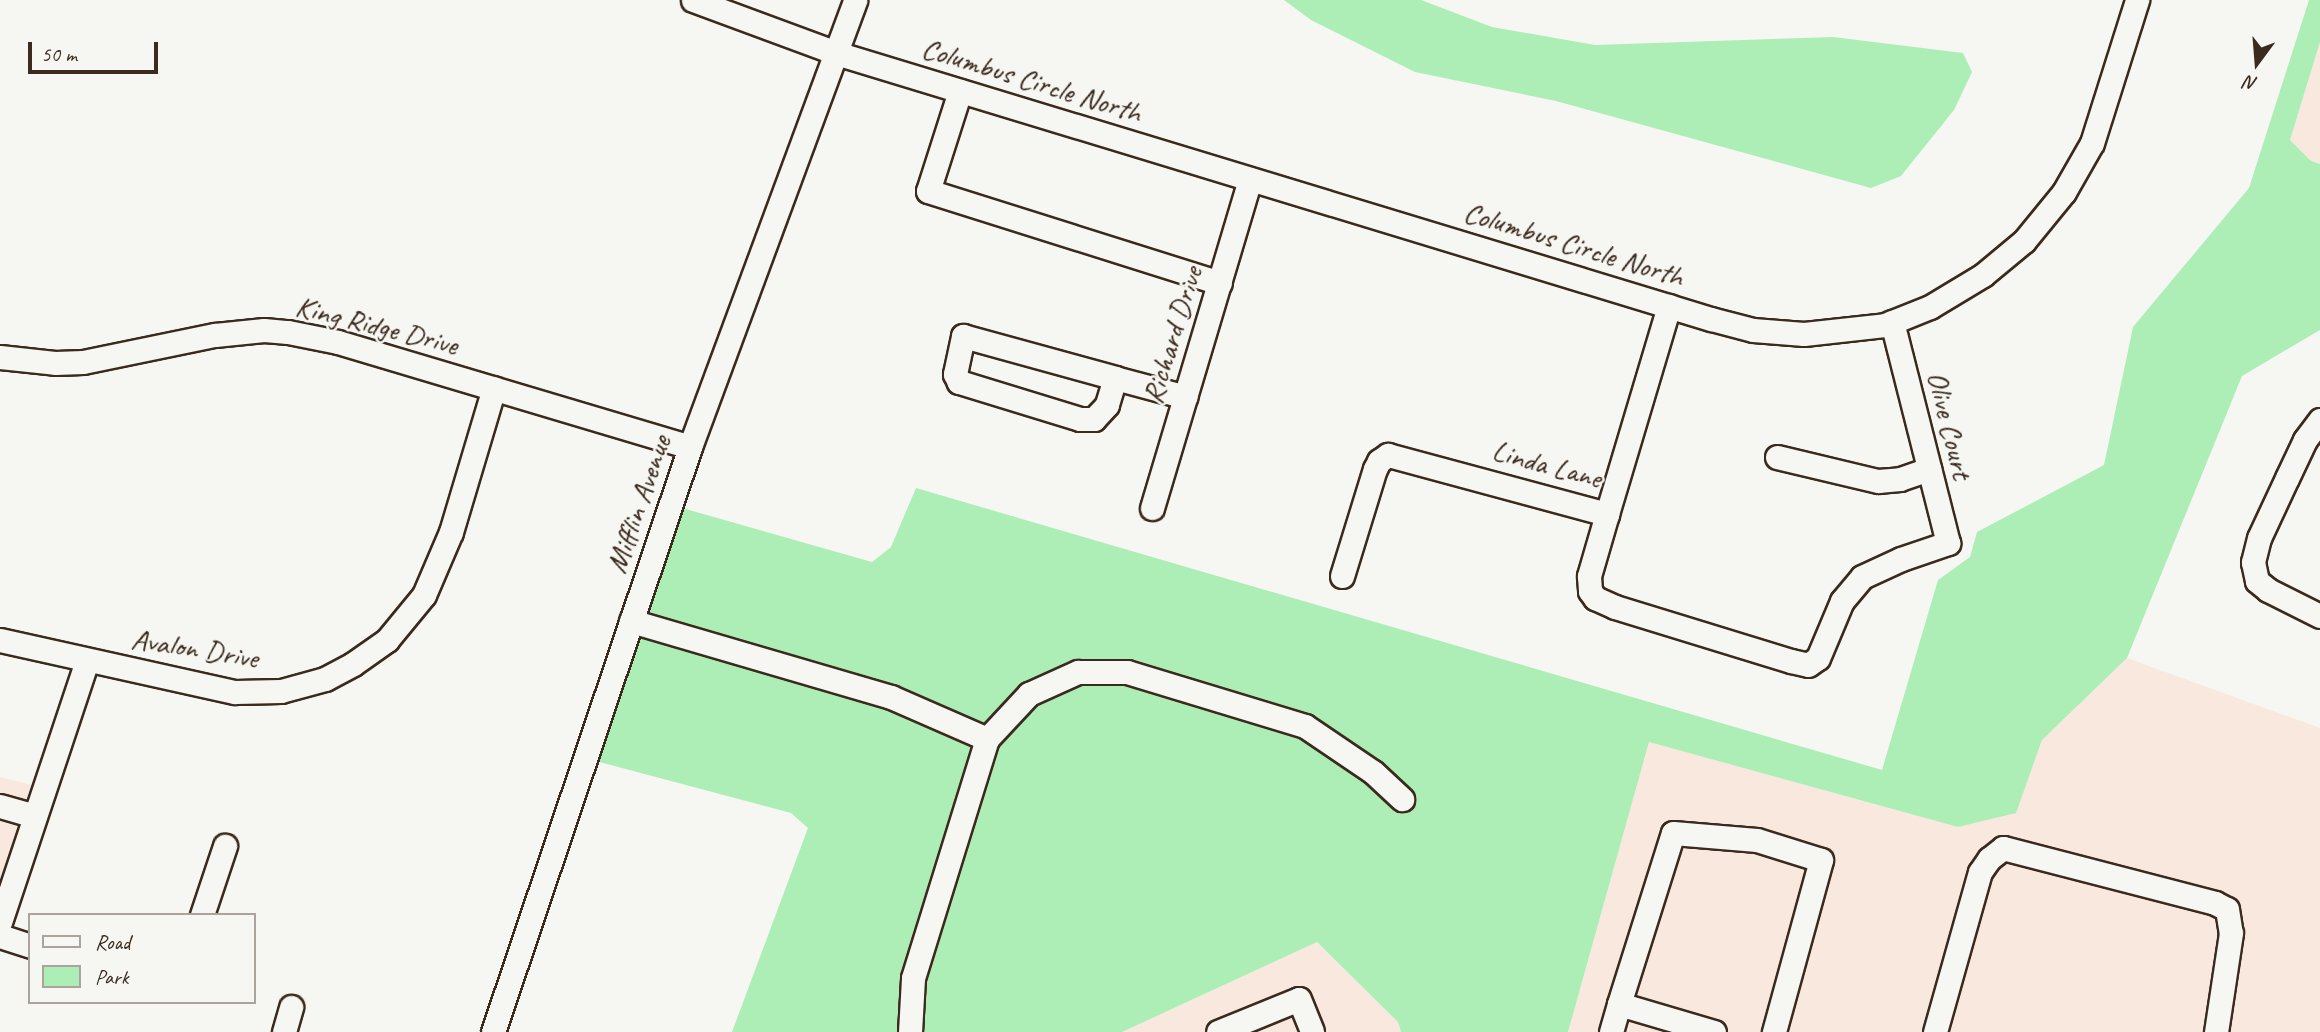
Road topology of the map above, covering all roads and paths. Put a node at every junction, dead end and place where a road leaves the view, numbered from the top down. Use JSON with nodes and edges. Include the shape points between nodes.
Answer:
{"nodes":[{"id":1,"x":693,"y":0,"type":"edge"},
{"id":2,"x":855,"y":0,"type":"edge"},
{"id":3,"x":2137,"y":0,"type":"edge"},
{"id":4,"x":836,"y":53,"type":"junction"},
{"id":5,"x":960,"y":91,"type":"junction"},
{"id":6,"x":1250,"y":179,"type":"junction"},
{"id":7,"x":1220,"y":284,"type":"junction"},
{"id":8,"x":1669,"y":306,"type":"junction"},
{"id":9,"x":1892,"y":322,"type":"junction"},
{"id":10,"x":0,"y":357,"type":"edge"},
{"id":11,"x":1115,"y":378,"type":"junction"},
{"id":12,"x":494,"y":388,"type":"junction"},
{"id":13,"x":1186,"y":397,"type":"junction"},
{"id":14,"x":2320,"y":420,"type":"edge"},
{"id":15,"x":690,"y":447,"type":"junction"},
{"id":16,"x":1777,"y":457,"type":"dead end"},
{"id":17,"x":1929,"y":469,"type":"junction"},
{"id":18,"x":1152,"y":509,"type":"dead end"},
{"id":19,"x":1607,"y":514,"type":"junction"},
{"id":20,"x":1342,"y":576,"type":"dead end"},
{"id":21,"x":2320,"y":616,"type":"edge"},
{"id":22,"x":631,"y":621,"type":"junction"},
{"id":23,"x":0,"y":639,"type":"edge"},
{"id":24,"x":87,"y":661,"type":"junction"},
{"id":25,"x":987,"y":739,"type":"junction"},
{"id":26,"x":1402,"y":799,"type":"dead end"},
{"id":27,"x":0,"y":806,"type":"edge"},
{"id":28,"x":35,"y":816,"type":"junction"},
{"id":29,"x":225,"y":846,"type":"dead end"},
{"id":30,"x":203,"y":913,"type":"edge"},
{"id":31,"x":0,"y":922,"type":"edge"},
{"id":32,"x":0,"y":936,"type":"edge"},
{"id":33,"x":28,"y":945,"type":"edge"},
{"id":34,"x":1619,"y":1004,"type":"junction"},
{"id":35,"x":291,"y":1007,"type":"dead end"},
{"id":36,"x":284,"y":1032,"type":"edge"},
{"id":37,"x":493,"y":1032,"type":"edge"},
{"id":38,"x":910,"y":1032,"type":"edge"},
{"id":39,"x":1218,"y":1032,"type":"edge"},
{"id":40,"x":1312,"y":1032,"type":"edge"},
{"id":41,"x":1611,"y":1032,"type":"edge"},
{"id":42,"x":1714,"y":1032,"type":"edge"},
{"id":43,"x":1774,"y":1032,"type":"edge"},
{"id":44,"x":1935,"y":1032,"type":"edge"},
{"id":45,"x":2216,"y":1032,"type":"edge"}],
"edges":[{"from":1,"to":4,"type":"street","name":"Columbus Circle North"},
{"from":2,"to":4,"type":"street","name":"Mifflin Avenue"},
{"from":3,"to":9,"type":"street","name":"Columbus Circle North","via":[[2092,144],[2046,218],[1983,275],[1930,307]]},
{"from":4,"to":5,"type":"street","name":"Columbus Circle North"},
{"from":4,"to":15,"type":"street","name":"Mifflin Avenue"},
{"from":5,"to":6,"type":"street","name":"Columbus Circle North"},
{"from":5,"to":7,"type":"street","via":[[928,191]]},
{"from":6,"to":7,"type":"street","name":"Richard Drive"},
{"from":6,"to":8,"type":"street","name":"Columbus Circle North"},
{"from":7,"to":13,"type":"street","name":"Richard Drive"},
{"from":8,"to":9,"type":"street","name":"Columbus Circle North","via":[[1781,334],[1853,330]]},
{"from":8,"to":19,"type":"street","name":"Linda Lane"},
{"from":9,"to":17,"type":"street","name":"Olive Court"},
{"from":10,"to":12,"type":"street","name":"King Ridge Drive","via":[[83,362],[180,341],[264,330],[338,342]]},
{"from":11,"to":11,"type":"street","via":[[1107,405],[1094,419],[1080,419],[971,387],[959,382],[956,374],[963,336]]},
{"from":11,"to":13,"type":"street"},
{"from":12,"to":15,"type":"street","name":"King Ridge Drive"},
{"from":12,"to":24,"type":"street","name":"Avalon Drive","via":[[433,578],[405,619],[371,653],[303,687],[259,693],[206,688]]},
{"from":13,"to":18,"type":"street","name":"Richard Drive"},
{"from":14,"to":21,"type":"street","via":[[2293,465],[2259,538],[2253,562],[2257,581],[2268,590]]},
{"from":15,"to":22,"type":"street","name":"Mifflin Avenue"},
{"from":16,"to":17,"type":"street","via":[[1878,481]]},
{"from":17,"to":19,"type":"street","name":"Olive Court","via":[[1948,543],[1861,577],[1842,601],[1818,658],[1808,665],[1595,598],[1589,576]]},
{"from":19,"to":20,"type":"street","name":"Linda Lane","via":[[1388,455],[1375,469]]},
{"from":22,"to":25,"type":"street","via":[[891,697]]},
{"from":22,"to":37,"type":"street","name":"Mifflin Avenue"},
{"from":23,"to":24,"type":"street","name":"Avalon Drive"},
{"from":24,"to":28,"type":"street"},
{"from":25,"to":26,"type":"street","via":[[1029,694],[1078,671],[1127,672],[1305,726],[1373,772]]},
{"from":25,"to":38,"type":"street","via":[[913,978]]},
{"from":27,"to":28,"type":"street"},
{"from":28,"to":31,"type":"street"},
{"from":29,"to":30,"type":"street"},
{"from":32,"to":33,"type":"street"},
{"from":34,"to":41,"type":"street"},
{"from":34,"to":42,"type":"street"},
{"from":34,"to":43,"type":"street","via":[[1673,833],[1757,840],[1821,860]]},
{"from":35,"to":36,"type":"street"},
{"from":39,"to":40,"type":"street","via":[[1299,999]]},
{"from":44,"to":45,"type":"street","via":[[1980,872],[2003,848],[2227,909],[2231,933]]}]}
